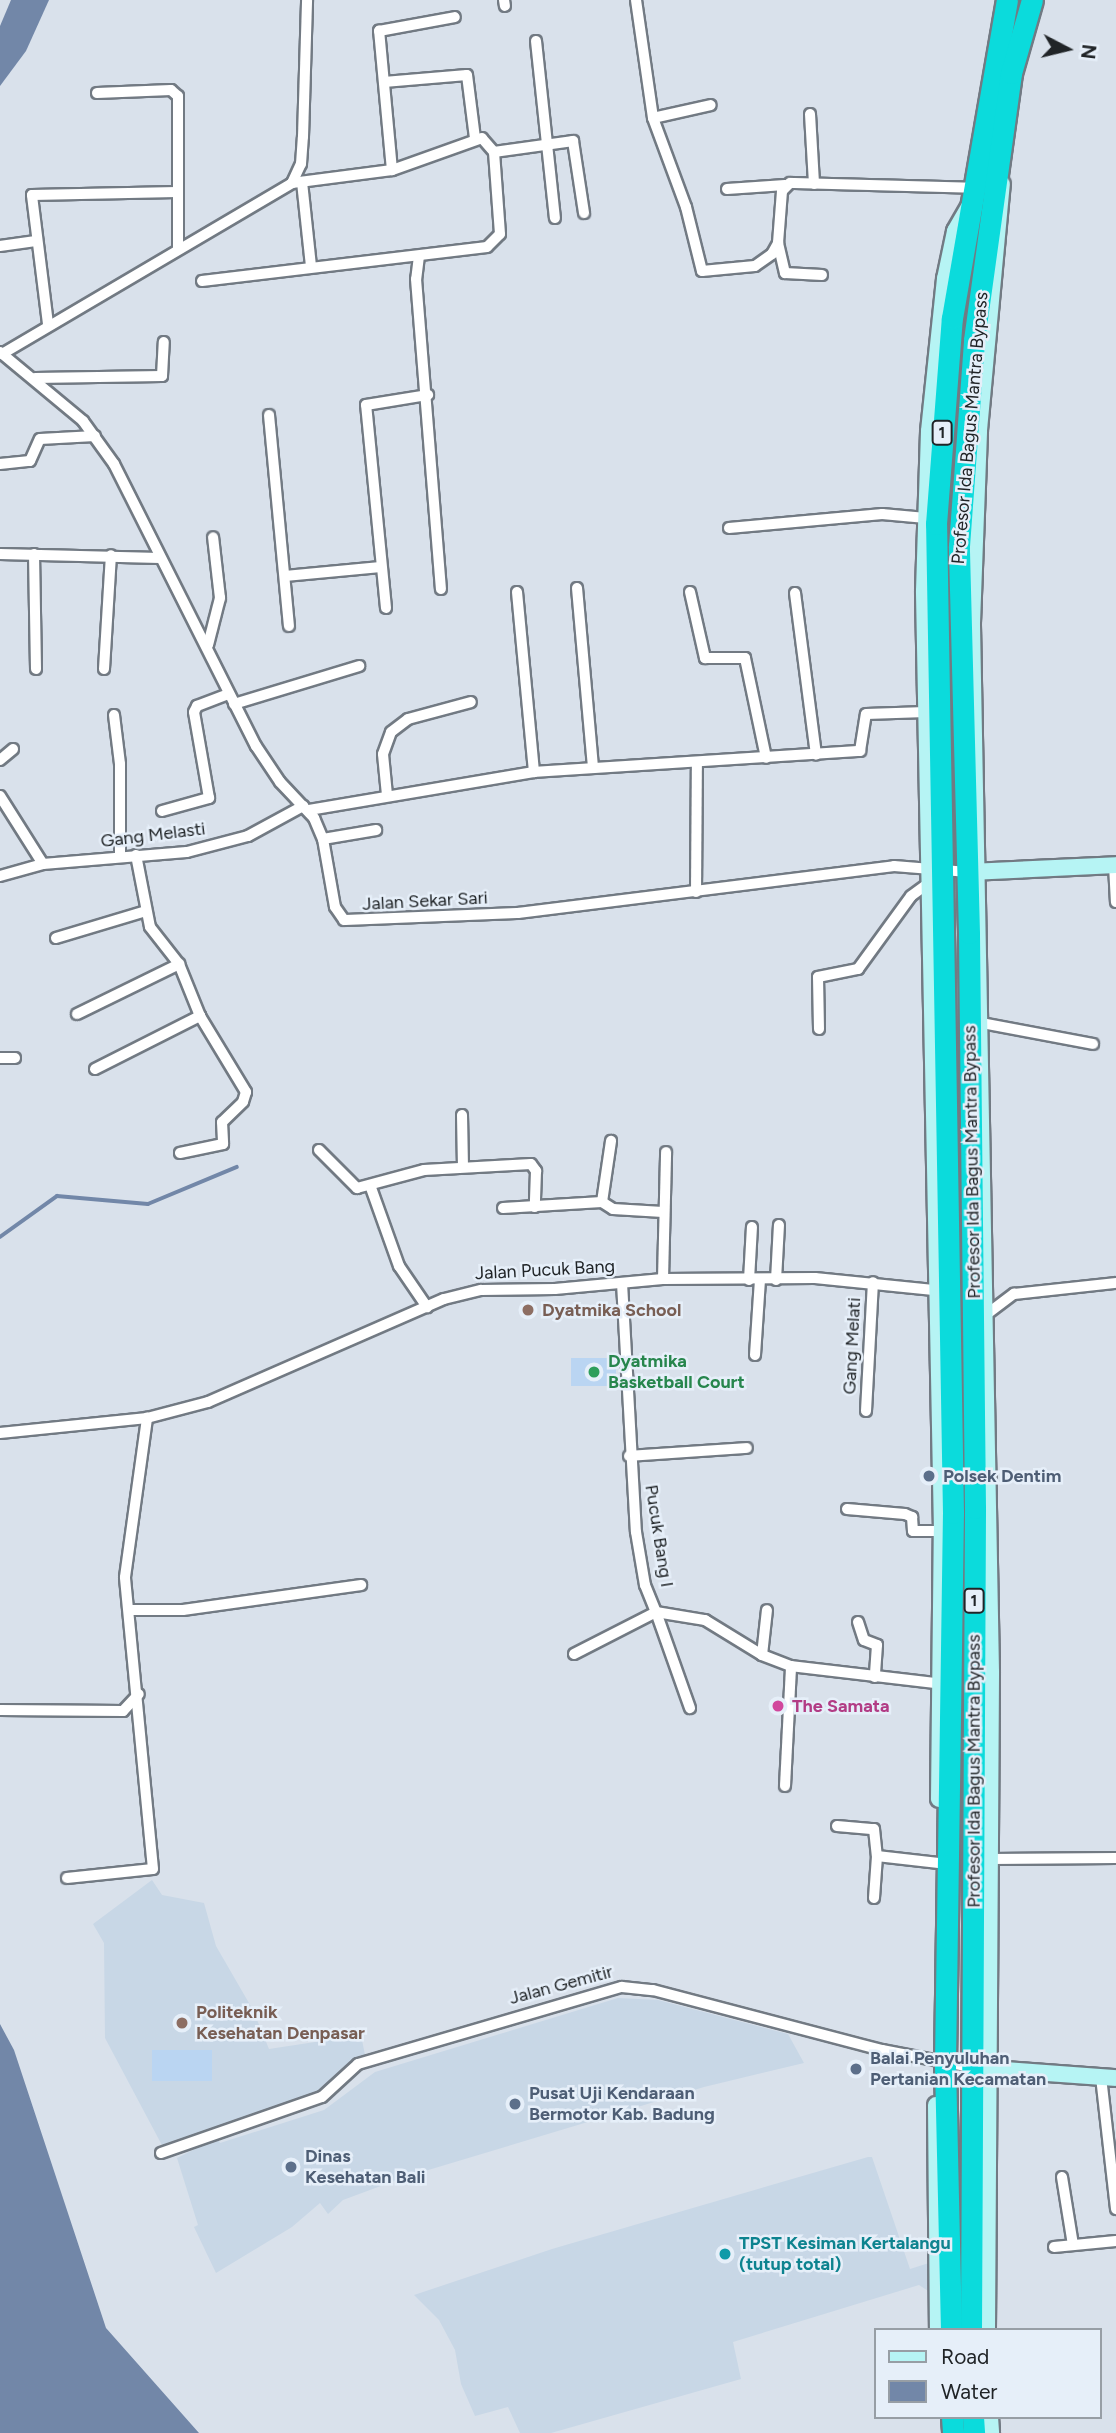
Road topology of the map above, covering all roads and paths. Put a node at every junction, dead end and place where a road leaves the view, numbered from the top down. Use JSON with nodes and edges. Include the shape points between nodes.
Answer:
{"nodes":[{"id":1,"x":307,"y":0,"type":"edge"},
{"id":2,"x":636,"y":0,"type":"edge"},
{"id":3,"x":1007,"y":0,"type":"edge"},
{"id":4,"x":1032,"y":0,"type":"edge"},
{"id":5,"x":455,"y":17,"type":"dead end"},
{"id":6,"x":536,"y":41,"type":"dead end"},
{"id":7,"x":384,"y":82,"type":"junction"},
{"id":8,"x":97,"y":93,"type":"dead end"},
{"id":9,"x":711,"y":105,"type":"dead end"},
{"id":10,"x":810,"y":114,"type":"dead end"},
{"id":11,"x":653,"y":118,"type":"junction"},
{"id":12,"x":475,"y":138,"type":"junction"},
{"id":13,"x":545,"y":141,"type":"junction"},
{"id":14,"x":494,"y":152,"type":"junction"},
{"id":15,"x":391,"y":170,"type":"junction"},
{"id":16,"x":997,"y":172,"type":"junction"},
{"id":17,"x":297,"y":182,"type":"junction"},
{"id":18,"x":814,"y":184,"type":"junction"},
{"id":19,"x":785,"y":185,"type":"junction"},
{"id":20,"x":727,"y":189,"type":"dead end"},
{"id":21,"x":177,"y":192,"type":"junction"},
{"id":22,"x":975,"y":194,"type":"junction"},
{"id":23,"x":584,"y":213,"type":"dead end"},
{"id":24,"x":555,"y":218,"type":"dead end"},
{"id":25,"x":36,"y":241,"type":"junction"},
{"id":26,"x":778,"y":243,"type":"junction"},
{"id":27,"x":0,"y":246,"type":"edge"},
{"id":28,"x":178,"y":248,"type":"junction"},
{"id":29,"x":419,"y":256,"type":"junction"},
{"id":30,"x":311,"y":267,"type":"junction"},
{"id":31,"x":822,"y":275,"type":"dead end"},
{"id":32,"x":202,"y":281,"type":"dead end"},
{"id":33,"x":48,"y":324,"type":"junction"},
{"id":34,"x":164,"y":342,"type":"dead end"},
{"id":35,"x":1,"y":353,"type":"edge"},
{"id":36,"x":35,"y":378,"type":"junction"},
{"id":37,"x":428,"y":394,"type":"junction"},
{"id":38,"x":269,"y":415,"type":"dead end"},
{"id":39,"x":95,"y":436,"type":"junction"},
{"id":40,"x":0,"y":464,"type":"edge"},
{"id":41,"x":926,"y":518,"type":"junction"},
{"id":42,"x":729,"y":528,"type":"dead end"},
{"id":43,"x":213,"y":537,"type":"dead end"},
{"id":44,"x":0,"y":554,"type":"edge"},
{"id":45,"x":34,"y":554,"type":"junction"},
{"id":46,"x":111,"y":555,"type":"junction"},
{"id":47,"x":160,"y":558,"type":"junction"},
{"id":48,"x":381,"y":567,"type":"junction"},
{"id":49,"x":285,"y":576,"type":"junction"},
{"id":50,"x":577,"y":588,"type":"dead end"},
{"id":51,"x":441,"y":589,"type":"dead end"},
{"id":52,"x":517,"y":592,"type":"dead end"},
{"id":53,"x":690,"y":592,"type":"dead end"},
{"id":54,"x":795,"y":593,"type":"dead end"},
{"id":55,"x":386,"y":608,"type":"dead end"},
{"id":56,"x":289,"y":626,"type":"dead end"},
{"id":57,"x":208,"y":645,"type":"junction"},
{"id":58,"x":359,"y":666,"type":"dead end"},
{"id":59,"x":104,"y":668,"type":"dead end"},
{"id":60,"x":36,"y":669,"type":"dead end"},
{"id":61,"x":232,"y":699,"type":"junction"},
{"id":62,"x":471,"y":702,"type":"dead end"},
{"id":63,"x":926,"y":712,"type":"junction"},
{"id":64,"x":114,"y":715,"type":"dead end"},
{"id":65,"x":13,"y":749,"type":"dead end"},
{"id":66,"x":816,"y":755,"type":"junction"},
{"id":67,"x":766,"y":758,"type":"junction"},
{"id":68,"x":0,"y":760,"type":"edge"},
{"id":69,"x":697,"y":764,"type":"junction"},
{"id":70,"x":593,"y":767,"type":"junction"},
{"id":71,"x":534,"y":772,"type":"junction"},
{"id":72,"x":387,"y":795,"type":"junction"},
{"id":73,"x":0,"y":796,"type":"edge"},
{"id":74,"x":306,"y":808,"type":"junction"},
{"id":75,"x":162,"y":811,"type":"dead end"},
{"id":76,"x":376,"y":830,"type":"dead end"},
{"id":77,"x":323,"y":839,"type":"junction"},
{"id":78,"x":136,"y":855,"type":"junction"},
{"id":79,"x":120,"y":857,"type":"junction"},
{"id":80,"x":43,"y":864,"type":"junction"},
{"id":81,"x":1115,"y":865,"type":"edge"},
{"id":82,"x":974,"y":872,"type":"junction"},
{"id":83,"x":933,"y":875,"type":"junction"},
{"id":84,"x":0,"y":876,"type":"edge"},
{"id":85,"x":696,"y":892,"type":"junction"},
{"id":86,"x":1116,"y":902,"type":"edge"},
{"id":87,"x":146,"y":911,"type":"junction"},
{"id":88,"x":56,"y":938,"type":"dead end"},
{"id":89,"x":179,"y":964,"type":"junction"},
{"id":90,"x":77,"y":1014,"type":"dead end"},
{"id":91,"x":200,"y":1016,"type":"junction"},
{"id":92,"x":982,"y":1023,"type":"junction"},
{"id":93,"x":819,"y":1029,"type":"dead end"},
{"id":94,"x":1093,"y":1044,"type":"dead end"},
{"id":95,"x":0,"y":1058,"type":"edge"},
{"id":96,"x":15,"y":1058,"type":"dead end"},
{"id":97,"x":95,"y":1069,"type":"dead end"},
{"id":98,"x":462,"y":1115,"type":"dead end"},
{"id":99,"x":611,"y":1141,"type":"dead end"},
{"id":100,"x":319,"y":1150,"type":"dead end"},
{"id":101,"x":666,"y":1152,"type":"dead end"},
{"id":102,"x":180,"y":1153,"type":"dead end"},
{"id":103,"x":463,"y":1166,"type":"junction"},
{"id":104,"x":979,"y":1173,"type":"junction"},
{"id":105,"x":370,"y":1185,"type":"junction"},
{"id":106,"x":603,"y":1202,"type":"junction"},
{"id":107,"x":535,"y":1207,"type":"junction"},
{"id":108,"x":503,"y":1208,"type":"dead end"},
{"id":109,"x":663,"y":1212,"type":"junction"},
{"id":110,"x":779,"y":1225,"type":"dead end"},
{"id":111,"x":752,"y":1227,"type":"dead end"},
{"id":112,"x":663,"y":1279,"type":"junction"},
{"id":113,"x":755,"y":1280,"type":"junction"},
{"id":114,"x":776,"y":1280,"type":"junction"},
{"id":115,"x":873,"y":1282,"type":"junction"},
{"id":116,"x":622,"y":1283,"type":"junction"},
{"id":117,"x":1116,"y":1283,"type":"edge"},
{"id":118,"x":942,"y":1291,"type":"junction"},
{"id":119,"x":427,"y":1307,"type":"junction"},
{"id":120,"x":987,"y":1314,"type":"junction"},
{"id":121,"x":755,"y":1355,"type":"dead end"},
{"id":122,"x":866,"y":1411,"type":"dead end"},
{"id":123,"x":148,"y":1418,"type":"junction"},
{"id":124,"x":975,"y":1421,"type":"junction"},
{"id":125,"x":951,"y":1426,"type":"junction"},
{"id":126,"x":0,"y":1433,"type":"edge"},
{"id":127,"x":747,"y":1448,"type":"dead end"},
{"id":128,"x":629,"y":1456,"type":"junction"},
{"id":129,"x":847,"y":1509,"type":"dead end"},
{"id":130,"x":942,"y":1531,"type":"junction"},
{"id":131,"x":362,"y":1585,"type":"dead end"},
{"id":132,"x":767,"y":1609,"type":"dead end"},
{"id":133,"x":129,"y":1610,"type":"junction"},
{"id":134,"x":656,"y":1612,"type":"junction"},
{"id":135,"x":858,"y":1622,"type":"dead end"},
{"id":136,"x":574,"y":1654,"type":"dead end"},
{"id":137,"x":762,"y":1655,"type":"junction"},
{"id":138,"x":791,"y":1666,"type":"junction"},
{"id":139,"x":982,"y":1672,"type":"junction"},
{"id":140,"x":875,"y":1677,"type":"junction"},
{"id":141,"x":944,"y":1684,"type":"junction"},
{"id":142,"x":139,"y":1694,"type":"junction"},
{"id":143,"x":690,"y":1708,"type":"dead end"},
{"id":144,"x":0,"y":1710,"type":"edge"},
{"id":145,"x":785,"y":1786,"type":"dead end"},
{"id":146,"x":838,"y":1826,"type":"dead end"},
{"id":147,"x":877,"y":1856,"type":"junction"},
{"id":148,"x":1116,"y":1858,"type":"edge"},
{"id":149,"x":991,"y":1859,"type":"junction"},
{"id":150,"x":939,"y":1863,"type":"junction"},
{"id":151,"x":67,"y":1878,"type":"dead end"},
{"id":152,"x":874,"y":1898,"type":"dead end"},
{"id":153,"x":940,"y":2062,"type":"junction"},
{"id":154,"x":979,"y":2068,"type":"junction"},
{"id":155,"x":1108,"y":2077,"type":"edge"},
{"id":156,"x":161,"y":2153,"type":"dead end"},
{"id":157,"x":1062,"y":2177,"type":"dead end"},
{"id":158,"x":1116,"y":2208,"type":"edge"},
{"id":159,"x":1116,"y":2241,"type":"edge"},
{"id":160,"x":1073,"y":2245,"type":"junction"},
{"id":161,"x":1054,"y":2247,"type":"dead end"},
{"id":162,"x":938,"y":2328,"type":"edge"},
{"id":163,"x":951,"y":2328,"type":"edge"},
{"id":164,"x":971,"y":2328,"type":"edge"},
{"id":165,"x":987,"y":2328,"type":"edge"}],
"edges":[{"from":1,"to":17,"type":"street","via":[[303,137]]},
{"from":2,"to":11,"type":"street"},
{"from":3,"to":22,"type":"highway","name":"Profesor Ida Bagus Mantra Bypass","number":"1"},
{"from":4,"to":16,"type":"highway","name":"Profesor Ida Bagus Mantra Bypass","number":"1","via":[[1011,72]]},
{"from":5,"to":7,"type":"street","via":[[379,32]]},
{"from":6,"to":13,"type":"street"},
{"from":7,"to":12,"type":"street","via":[[467,75]]},
{"from":7,"to":15,"type":"street"},
{"from":8,"to":21,"type":"street","via":[[176,92]]},
{"from":9,"to":11,"type":"street"},
{"from":10,"to":18,"type":"street"},
{"from":11,"to":26,"type":"street","via":[[686,207],[702,271],[755,266]]},
{"from":12,"to":14,"type":"street","via":[[487,140]]},
{"from":12,"to":15,"type":"street"},
{"from":13,"to":14,"type":"street"},
{"from":13,"to":23,"type":"street","via":[[568,139],[577,148]]},
{"from":13,"to":24,"type":"street"},
{"from":14,"to":29,"type":"street","via":[[497,240],[487,247]]},
{"from":15,"to":17,"type":"street"},
{"from":16,"to":22,"type":"highway"},
{"from":16,"to":82,"type":"highway","name":"Profesor Ida Bagus Mantra Bypass","number":"1","via":[[974,340],[959,546]]},
{"from":17,"to":28,"type":"street"},
{"from":17,"to":30,"type":"street"},
{"from":18,"to":19,"type":"street"},
{"from":18,"to":22,"type":"street"},
{"from":19,"to":20,"type":"street"},
{"from":19,"to":26,"type":"street"},
{"from":21,"to":25,"type":"street","via":[[32,195]]},
{"from":21,"to":28,"type":"street"},
{"from":22,"to":41,"type":"street","via":[[955,231],[948,260],[931,410]]},
{"from":22,"to":83,"type":"highway","name":"Profesor Ida Bagus Mantra Bypass","number":"1","via":[[952,318],[936,524]]},
{"from":25,"to":27,"type":"street"},
{"from":25,"to":33,"type":"street"},
{"from":26,"to":31,"type":"street","via":[[785,273]]},
{"from":28,"to":33,"type":"street"},
{"from":29,"to":30,"type":"street"},
{"from":29,"to":37,"type":"street","via":[[416,279]]},
{"from":30,"to":32,"type":"street"},
{"from":33,"to":35,"type":"street"},
{"from":34,"to":36,"type":"street","via":[[160,377]]},
{"from":35,"to":36,"type":"street","name":"Jalan Sekar Sari"},
{"from":36,"to":39,"type":"street","name":"Jalan Sekar Sari"},
{"from":37,"to":48,"type":"street","via":[[366,405]]},
{"from":37,"to":51,"type":"street"},
{"from":38,"to":49,"type":"street"},
{"from":39,"to":40,"type":"street","via":[[40,439],[30,461]]},
{"from":39,"to":47,"type":"street","name":"Jalan Sekar Sari","via":[[120,474]]},
{"from":41,"to":42,"type":"street","via":[[882,514]]},
{"from":41,"to":63,"type":"street"},
{"from":43,"to":57,"type":"street","via":[[220,598]]},
{"from":44,"to":45,"type":"street"},
{"from":45,"to":46,"type":"street"},
{"from":45,"to":60,"type":"street"},
{"from":46,"to":47,"type":"street"},
{"from":46,"to":59,"type":"street"},
{"from":47,"to":57,"type":"street","name":"Jalan Sekar Sari"},
{"from":48,"to":49,"type":"street"},
{"from":48,"to":55,"type":"street"},
{"from":49,"to":56,"type":"street"},
{"from":50,"to":70,"type":"street"},
{"from":52,"to":71,"type":"street"},
{"from":53,"to":67,"type":"street","via":[[705,658],[745,658]]},
{"from":54,"to":66,"type":"street"},
{"from":57,"to":61,"type":"street","name":"Jalan Sekar Sari"},
{"from":58,"to":61,"type":"street"},
{"from":61,"to":74,"type":"street","name":"Jalan Sekar Sari","via":[[267,765]]},
{"from":61,"to":75,"type":"street","via":[[197,706],[194,712],[209,798]]},
{"from":62,"to":72,"type":"street","via":[[408,719],[391,732],[383,754]]},
{"from":63,"to":66,"type":"street","name":"Gang Melasti","via":[[866,714],[862,750]]},
{"from":63,"to":83,"type":"street"},
{"from":64,"to":79,"type":"street"},
{"from":65,"to":68,"type":"street"},
{"from":66,"to":67,"type":"street","name":"Gang Melasti"},
{"from":67,"to":69,"type":"street","name":"Gang Melasti"},
{"from":69,"to":70,"type":"street","name":"Gang Melasti"},
{"from":69,"to":85,"type":"street"},
{"from":70,"to":71,"type":"street","name":"Gang Melasti"},
{"from":71,"to":72,"type":"street","name":"Gang Melasti"},
{"from":72,"to":74,"type":"street","name":"Gang Melasti"},
{"from":73,"to":80,"type":"street"},
{"from":74,"to":77,"type":"street","name":"Jalan Sekar Sari"},
{"from":74,"to":78,"type":"street","name":"Gang Melasti","via":[[247,836],[187,852]]},
{"from":76,"to":77,"type":"street"},
{"from":77,"to":85,"type":"street","name":"Jalan Sekar Sari","via":[[335,907],[344,920],[353,922],[518,913]]},
{"from":78,"to":79,"type":"street","name":"Gang Melasti"},
{"from":78,"to":87,"type":"street"},
{"from":79,"to":80,"type":"street","name":"Gang Melasti"},
{"from":80,"to":84,"type":"street","name":"Gang Melasti"},
{"from":81,"to":82,"type":"street"},
{"from":81,"to":86,"type":"street"},
{"from":82,"to":83,"type":"street","name":"Jalan Sekar Sari"},
{"from":82,"to":92,"type":"street"},
{"from":82,"to":104,"type":"highway","name":"Profesor Ida Bagus Mantra Bypass","number":"1"},
{"from":83,"to":85,"type":"street","name":"Jalan Sekar Sari","via":[[894,866]]},
{"from":83,"to":93,"type":"street","via":[[911,896],[859,969],[818,977]]},
{"from":83,"to":118,"type":"highway","name":"Profesor Ida Bagus Mantra Bypass","number":"1"},
{"from":87,"to":88,"type":"street"},
{"from":87,"to":89,"type":"street","via":[[150,927]]},
{"from":89,"to":90,"type":"street"},
{"from":89,"to":91,"type":"street"},
{"from":91,"to":97,"type":"street"},
{"from":91,"to":102,"type":"street","via":[[246,1096],[222,1122],[223,1144]]},
{"from":92,"to":94,"type":"street"},
{"from":92,"to":104,"type":"street"},
{"from":95,"to":96,"type":"street"},
{"from":98,"to":103,"type":"street"},
{"from":99,"to":106,"type":"street"},
{"from":100,"to":105,"type":"street","via":[[354,1187]]},
{"from":101,"to":109,"type":"street"},
{"from":103,"to":105,"type":"street","via":[[424,1170]]},
{"from":103,"to":107,"type":"street","via":[[531,1164],[536,1171]]},
{"from":104,"to":120,"type":"street"},
{"from":104,"to":124,"type":"highway","name":"Profesor Ida Bagus Mantra Bypass","number":"1"},
{"from":105,"to":119,"type":"street","via":[[399,1266]]},
{"from":106,"to":107,"type":"street"},
{"from":106,"to":109,"type":"street","via":[[613,1209]]},
{"from":107,"to":108,"type":"street"},
{"from":109,"to":112,"type":"street"},
{"from":110,"to":114,"type":"street"},
{"from":111,"to":113,"type":"street"},
{"from":112,"to":113,"type":"street","name":"Jalan Pucuk Bang"},
{"from":112,"to":116,"type":"street","name":"Jalan Pucuk Bang"},
{"from":113,"to":114,"type":"street","name":"Jalan Pucuk Bang"},
{"from":113,"to":121,"type":"street"},
{"from":114,"to":115,"type":"street","name":"Jalan Pucuk Bang"},
{"from":115,"to":118,"type":"street","name":"Jalan Pucuk Bang"},
{"from":115,"to":122,"type":"street","name":"Gang Melati"},
{"from":116,"to":119,"type":"street","name":"Jalan Pucuk Bang","via":[[481,1290]]},
{"from":116,"to":128,"type":"street","name":"Pucuk Bang I"},
{"from":117,"to":120,"type":"street","via":[[1014,1294]]},
{"from":118,"to":125,"type":"highway","name":"Profesor Ida Bagus Mantra Bypass","number":"1"},
{"from":118,"to":130,"type":"street"},
{"from":119,"to":123,"type":"street","name":"Jalan Pucuk Bang","via":[[208,1402]]},
{"from":120,"to":139,"type":"street"},
{"from":123,"to":126,"type":"street","name":"Jalan Pucuk Bang"},
{"from":123,"to":133,"type":"street","via":[[125,1577]]},
{"from":124,"to":125,"type":"highway"},
{"from":124,"to":139,"type":"highway","name":"Profesor Ida Bagus Mantra Bypass","number":"1"},
{"from":125,"to":141,"type":"highway","name":"Profesor Ida Bagus Mantra Bypass","number":"1"},
{"from":127,"to":128,"type":"street"},
{"from":128,"to":134,"type":"street","name":"Pucuk Bang I","via":[[638,1545],[645,1585]]},
{"from":129,"to":130,"type":"street","via":[[905,1514],[912,1517],[913,1531]]},
{"from":130,"to":141,"type":"street"},
{"from":131,"to":133,"type":"street","via":[[183,1610]]},
{"from":132,"to":137,"type":"street"},
{"from":133,"to":142,"type":"street"},
{"from":134,"to":136,"type":"street"},
{"from":134,"to":137,"type":"street","name":"Pucuk Bang I","via":[[705,1620]]},
{"from":134,"to":143,"type":"street"},
{"from":135,"to":140,"type":"street","via":[[864,1640],[877,1645]]},
{"from":137,"to":138,"type":"street","name":"Pucuk Bang I"},
{"from":138,"to":140,"type":"street","name":"Pucuk Bang I"},
{"from":138,"to":145,"type":"street"},
{"from":139,"to":149,"type":"street"},
{"from":139,"to":154,"type":"highway","name":"Profesor Ida Bagus Mantra Bypass","number":"1"},
{"from":140,"to":141,"type":"street","name":"Pucuk Bang I"},
{"from":141,"to":150,"type":"street"},
{"from":141,"to":153,"type":"highway","name":"Profesor Ida Bagus Mantra Bypass","number":"1","via":[[951,1875]]},
{"from":142,"to":144,"type":"street","via":[[122,1711]]},
{"from":142,"to":151,"type":"street","via":[[152,1872]]},
{"from":146,"to":147,"type":"street","via":[[874,1829]]},
{"from":147,"to":150,"type":"street"},
{"from":147,"to":152,"type":"street"},
{"from":148,"to":149,"type":"street"},
{"from":149,"to":154,"type":"street"},
{"from":150,"to":153,"type":"street"},
{"from":153,"to":154,"type":"street","name":"Jalan Gemitir"},
{"from":153,"to":156,"type":"street","name":"Jalan Gemitir","via":[[653,1990],[622,1987],[358,2064],[322,2097]]},
{"from":153,"to":162,"type":"street"},
{"from":153,"to":163,"type":"highway","name":"Profesor Ida Bagus Mantra Bypass","number":"1"},
{"from":154,"to":155,"type":"street","name":"Jalan Gemitir"},
{"from":154,"to":164,"type":"highway","name":"Profesor Ida Bagus Mantra Bypass","number":"1"},
{"from":154,"to":165,"type":"street"},
{"from":155,"to":158,"type":"street"},
{"from":157,"to":160,"type":"street"},
{"from":159,"to":160,"type":"street"},
{"from":160,"to":161,"type":"street"}]}
